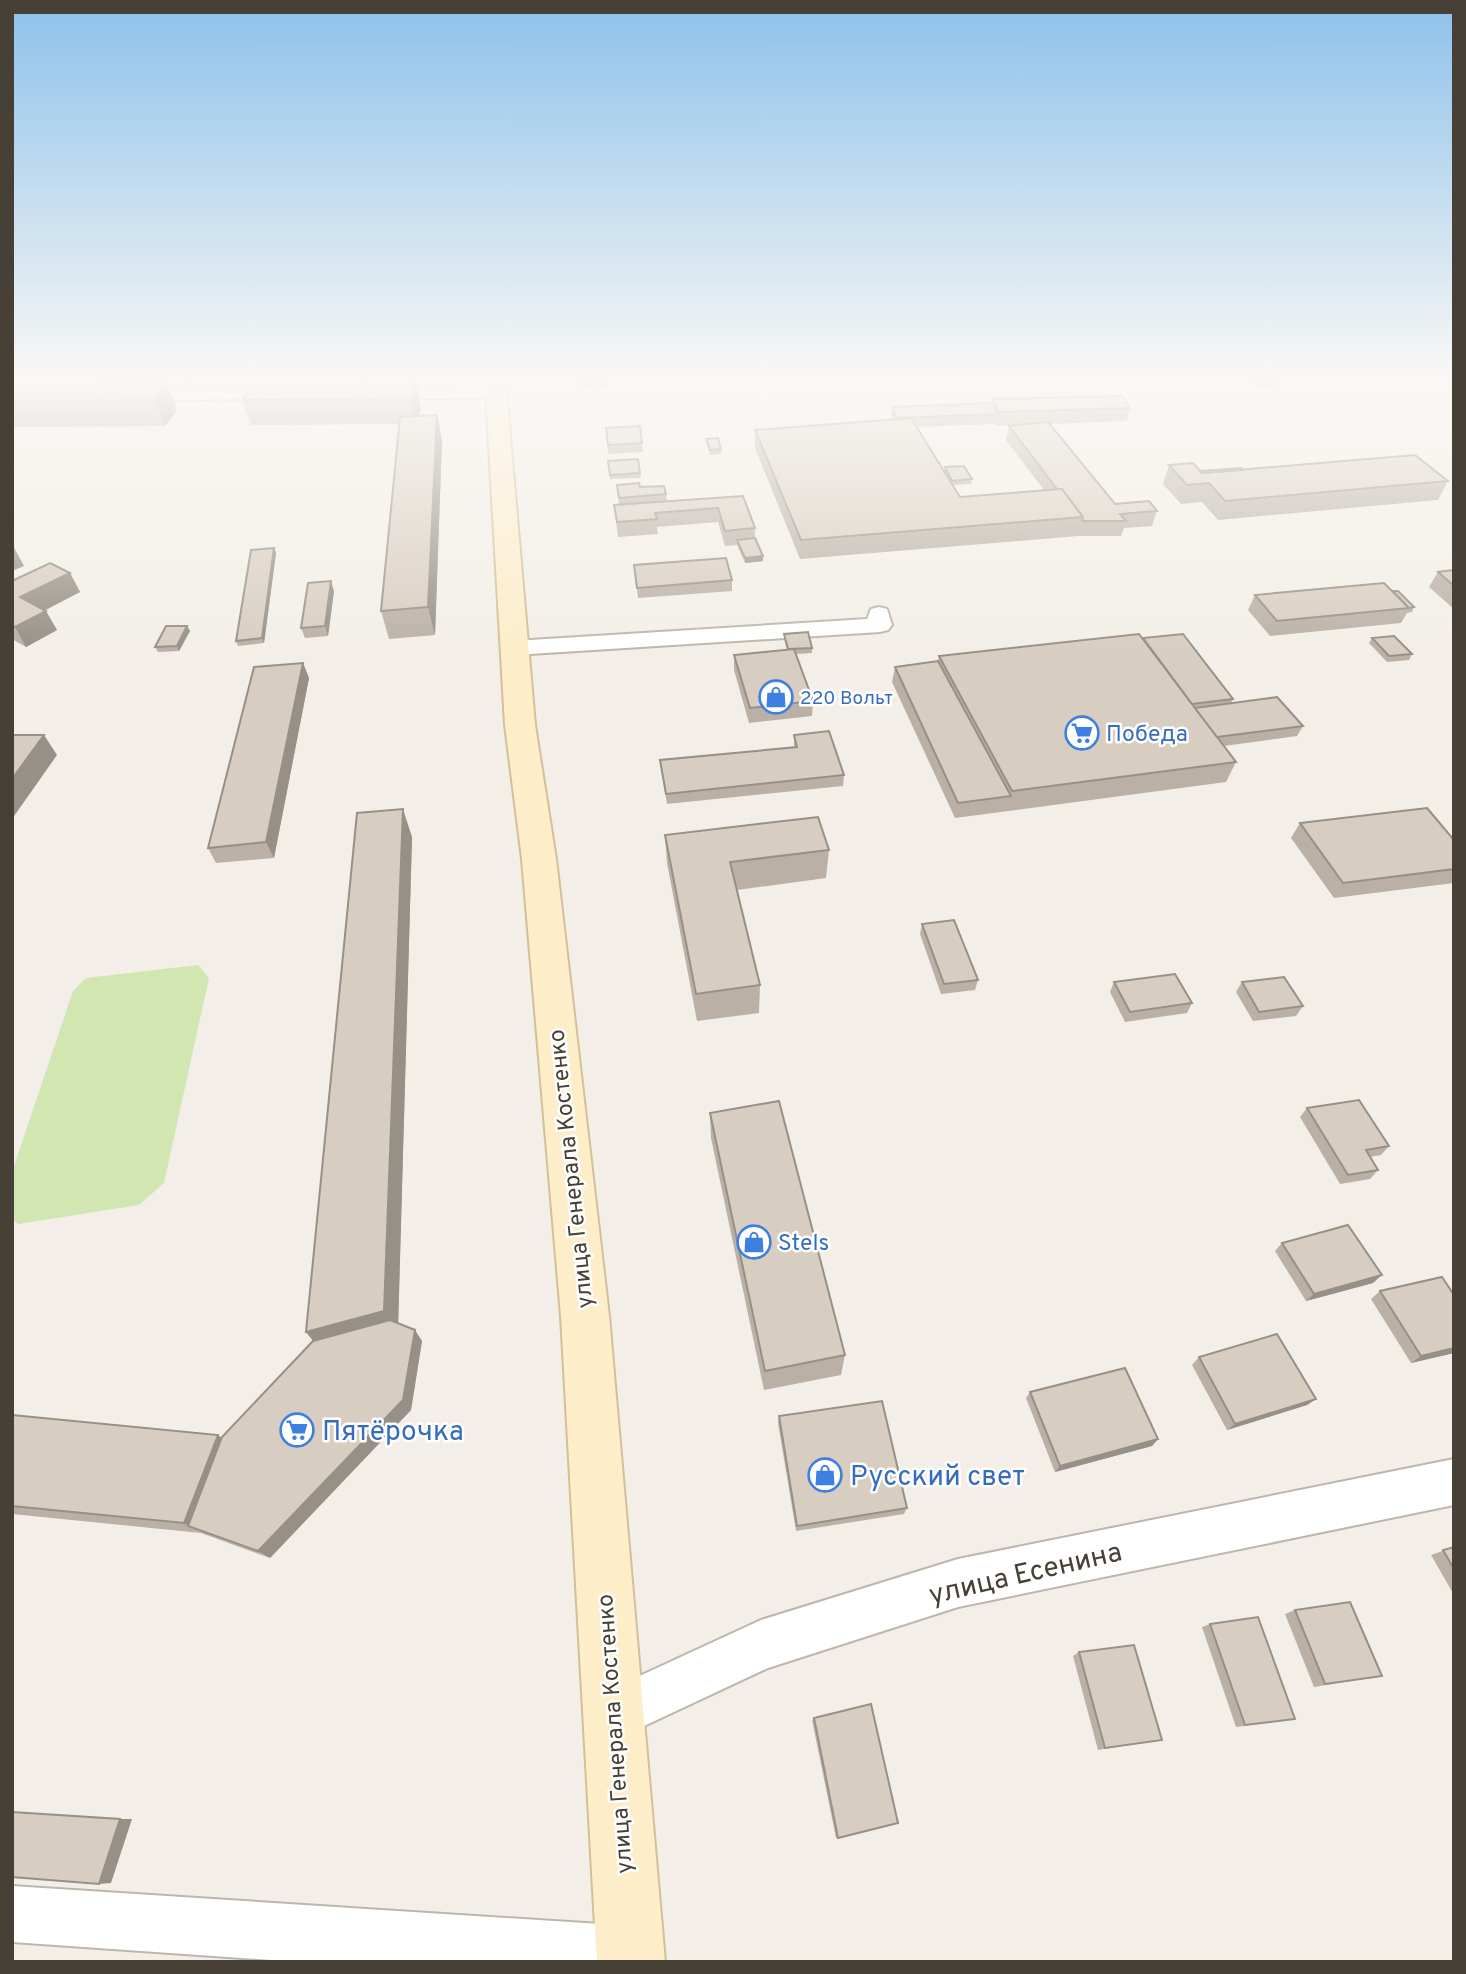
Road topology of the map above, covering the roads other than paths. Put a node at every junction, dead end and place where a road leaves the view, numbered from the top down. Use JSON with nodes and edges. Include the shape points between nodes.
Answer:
{"nodes":[{"id":1,"x":501,"y":469,"type":"edge"},
{"id":2,"x":879,"y":614,"type":"dead end"},
{"id":3,"x":514,"y":648,"type":"junction"},
{"id":4,"x":1454,"y":1482,"type":"edge"},
{"id":5,"x":612,"y":1714,"type":"junction"},
{"id":6,"x":12,"y":1914,"type":"edge"},
{"id":7,"x":631,"y":1958,"type":"edge"}],
"edges":[{"from":1,"to":3,"type":"main road","name":"улица Генерала Костенко"},
{"from":2,"to":3,"type":"street","via":[[880,625]]},
{"from":3,"to":5,"type":"main road","name":"улица Генерала Костенко","via":[[585,1316]]},
{"from":4,"to":5,"type":"street","name":"улица Есенина","via":[[958,1583],[761,1645]]},
{"from":5,"to":7,"type":"main road","name":"улица Генерала Костенко"},
{"from":6,"to":7,"type":"street"}]}
